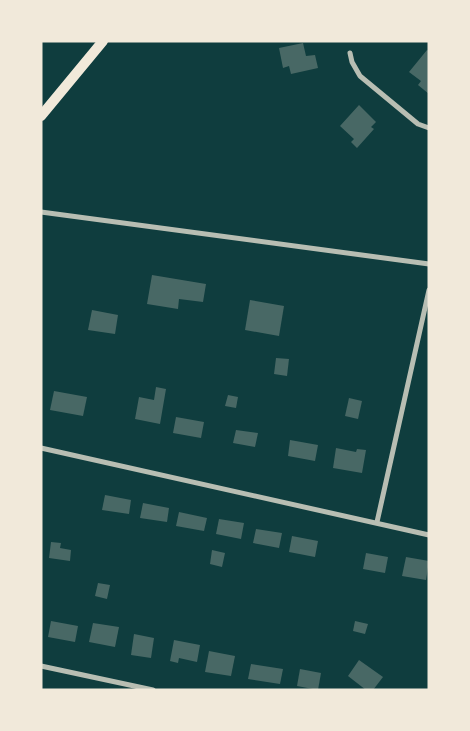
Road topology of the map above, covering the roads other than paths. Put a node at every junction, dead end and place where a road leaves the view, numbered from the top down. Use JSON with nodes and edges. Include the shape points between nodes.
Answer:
{"nodes":[{"id":1,"x":103,"y":41,"type":"edge"},
{"id":2,"x":350,"y":53,"type":"dead end"},
{"id":3,"x":41,"y":116,"type":"edge"},
{"id":4,"x":429,"y":128,"type":"edge"},
{"id":5,"x":41,"y":212,"type":"edge"},
{"id":6,"x":429,"y":264,"type":"edge"},
{"id":7,"x":429,"y":290,"type":"edge"},
{"id":8,"x":41,"y":448,"type":"edge"},
{"id":9,"x":377,"y":522,"type":"junction"},
{"id":10,"x":429,"y":534,"type":"edge"},
{"id":11,"x":41,"y":666,"type":"edge"},
{"id":12,"x":153,"y":690,"type":"edge"}],
"edges":[{"from":1,"to":3,"type":"main road"},
{"from":2,"to":4,"type":"street","via":[[360,76],[418,124]]},
{"from":5,"to":6,"type":"street"},
{"from":7,"to":9,"type":"street"},
{"from":8,"to":9,"type":"street"},
{"from":9,"to":10,"type":"street"},
{"from":11,"to":12,"type":"street"}]}
